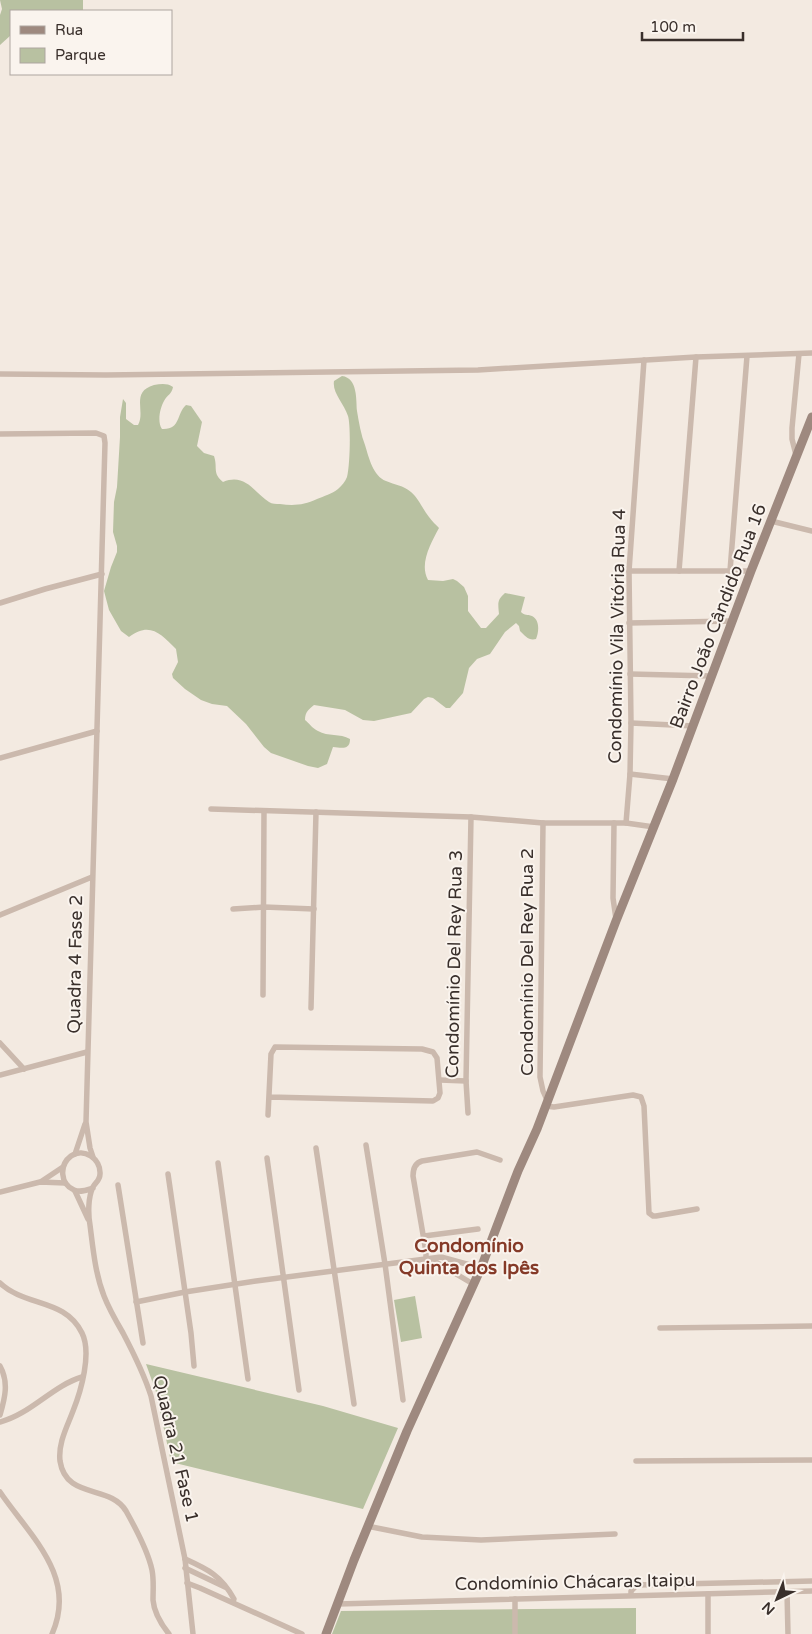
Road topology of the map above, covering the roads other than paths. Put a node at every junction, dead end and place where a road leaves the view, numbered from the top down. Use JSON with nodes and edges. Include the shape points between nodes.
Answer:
{"nodes":[{"id":1,"x":812,"y":353,"type":"edge"},
{"id":2,"x":799,"y":354,"type":"junction"},
{"id":3,"x":746,"y":356,"type":"junction"},
{"id":4,"x":696,"y":358,"type":"junction"},
{"id":5,"x":644,"y":360,"type":"junction"},
{"id":6,"x":0,"y":374,"type":"edge"},
{"id":7,"x":812,"y":418,"type":"edge"},
{"id":8,"x":0,"y":434,"type":"edge"},
{"id":9,"x":796,"y":455,"type":"junction"},
{"id":10,"x":771,"y":521,"type":"junction"},
{"id":11,"x":812,"y":531,"type":"edge"},
{"id":12,"x":629,"y":571,"type":"junction"},
{"id":13,"x":679,"y":571,"type":"junction"},
{"id":14,"x":730,"y":571,"type":"junction"},
{"id":15,"x":751,"y":571,"type":"junction"},
{"id":16,"x":102,"y":574,"type":"junction"},
{"id":17,"x":0,"y":603,"type":"edge"},
{"id":18,"x":732,"y":621,"type":"junction"},
{"id":19,"x":629,"y":623,"type":"junction"},
{"id":20,"x":630,"y":674,"type":"junction"},
{"id":21,"x":711,"y":676,"type":"junction"},
{"id":22,"x":631,"y":723,"type":"junction"},
{"id":23,"x":694,"y":726,"type":"junction"},
{"id":24,"x":97,"y":731,"type":"junction"},
{"id":25,"x":0,"y":758,"type":"edge"},
{"id":26,"x":630,"y":774,"type":"junction"},
{"id":27,"x":673,"y":779,"type":"junction"},
{"id":28,"x":211,"y":810,"type":"dead end"},
{"id":29,"x":264,"y":811,"type":"junction"},
{"id":30,"x":316,"y":812,"type":"junction"},
{"id":31,"x":471,"y":817,"type":"junction"},
{"id":32,"x":543,"y":823,"type":"junction"},
{"id":33,"x":614,"y":823,"type":"junction"},
{"id":34,"x":626,"y":823,"type":"junction"},
{"id":35,"x":654,"y":827,"type":"junction"},
{"id":36,"x":92,"y":877,"type":"junction"},
{"id":37,"x":264,"y":907,"type":"junction"},
{"id":38,"x":233,"y":909,"type":"dead end"},
{"id":39,"x":314,"y":909,"type":"junction"},
{"id":40,"x":0,"y":915,"type":"edge"},
{"id":41,"x":616,"y":922,"type":"junction"},
{"id":42,"x":263,"y":995,"type":"dead end"},
{"id":43,"x":311,"y":1008,"type":"dead end"},
{"id":44,"x":0,"y":1043,"type":"edge"},
{"id":45,"x":87,"y":1052,"type":"junction"},
{"id":46,"x":24,"y":1069,"type":"junction"},
{"id":47,"x":0,"y":1075,"type":"edge"},
{"id":48,"x":440,"y":1080,"type":"junction"},
{"id":49,"x":466,"y":1081,"type":"junction"},
{"id":50,"x":269,"y":1097,"type":"junction"},
{"id":51,"x":546,"y":1103,"type":"junction"},
{"id":52,"x":468,"y":1113,"type":"dead end"},
{"id":53,"x":268,"y":1114,"type":"dead end"},
{"id":54,"x":86,"y":1122,"type":"junction"},
{"id":55,"x":366,"y":1145,"type":"dead end"},
{"id":56,"x":316,"y":1148,"type":"dead end"},
{"id":57,"x":74,"y":1154,"type":"junction"},
{"id":58,"x":93,"y":1157,"type":"junction"},
{"id":59,"x":267,"y":1158,"type":"dead end"},
{"id":60,"x":500,"y":1160,"type":"dead end"},
{"id":61,"x":218,"y":1164,"type":"dead end"},
{"id":62,"x":63,"y":1167,"type":"junction"},
{"id":63,"x":168,"y":1174,"type":"dead end"},
{"id":64,"x":40,"y":1182,"type":"junction"},
{"id":65,"x":65,"y":1183,"type":"junction"},
{"id":66,"x":118,"y":1185,"type":"dead end"},
{"id":67,"x":93,"y":1188,"type":"junction"},
{"id":68,"x":75,"y":1191,"type":"junction"},
{"id":69,"x":0,"y":1192,"type":"edge"},
{"id":70,"x":697,"y":1209,"type":"dead end"},
{"id":71,"x":89,"y":1221,"type":"junction"},
{"id":72,"x":478,"y":1229,"type":"dead end"},
{"id":73,"x":424,"y":1236,"type":"junction"},
{"id":74,"x":428,"y":1259,"type":"junction"},
{"id":75,"x":384,"y":1264,"type":"junction"},
{"id":76,"x":481,"y":1268,"type":"junction"},
{"id":77,"x":334,"y":1271,"type":"junction"},
{"id":78,"x":284,"y":1278,"type":"junction"},
{"id":79,"x":0,"y":1283,"type":"edge"},
{"id":80,"x":473,"y":1284,"type":"junction"},
{"id":81,"x":235,"y":1285,"type":"junction"},
{"id":82,"x":185,"y":1292,"type":"junction"},
{"id":83,"x":136,"y":1302,"type":"junction"},
{"id":84,"x":812,"y":1326,"type":"edge"},
{"id":85,"x":660,"y":1328,"type":"dead end"},
{"id":86,"x":143,"y":1343,"type":"dead end"},
{"id":87,"x":0,"y":1366,"type":"edge"},
{"id":88,"x":194,"y":1366,"type":"dead end"},
{"id":89,"x":82,"y":1377,"type":"junction"},
{"id":90,"x":248,"y":1379,"type":"dead end"},
{"id":91,"x":300,"y":1390,"type":"dead end"},
{"id":92,"x":403,"y":1400,"type":"dead end"},
{"id":93,"x":354,"y":1404,"type":"dead end"},
{"id":94,"x":0,"y":1415,"type":"edge"},
{"id":95,"x":0,"y":1422,"type":"edge"},
{"id":96,"x":812,"y":1460,"type":"edge"},
{"id":97,"x":636,"y":1461,"type":"dead end"},
{"id":98,"x":0,"y":1492,"type":"edge"},
{"id":99,"x":367,"y":1526,"type":"junction"},
{"id":100,"x":614,"y":1534,"type":"dead end"},
{"id":101,"x":185,"y":1559,"type":"junction"},
{"id":102,"x":186,"y":1568,"type":"junction"},
{"id":103,"x":812,"y":1581,"type":"edge"},
{"id":104,"x":187,"y":1583,"type":"junction"},
{"id":105,"x":229,"y":1590,"type":"junction"},
{"id":106,"x":812,"y":1591,"type":"edge"},
{"id":107,"x":787,"y":1592,"type":"junction"},
{"id":108,"x":708,"y":1594,"type":"junction"},
{"id":109,"x":631,"y":1595,"type":"junction"},
{"id":110,"x":515,"y":1598,"type":"junction"},
{"id":111,"x":233,"y":1602,"type":"junction"},
{"id":112,"x":338,"y":1604,"type":"junction"},
{"id":113,"x":52,"y":1634,"type":"edge"},
{"id":114,"x":169,"y":1634,"type":"edge"},
{"id":115,"x":193,"y":1634,"type":"edge"},
{"id":116,"x":302,"y":1634,"type":"edge"},
{"id":117,"x":326,"y":1634,"type":"edge"},
{"id":118,"x":515,"y":1634,"type":"edge"},
{"id":119,"x":708,"y":1634,"type":"edge"},
{"id":120,"x":788,"y":1634,"type":"edge"}],
"edges":[{"from":1,"to":2,"type":"street"},
{"from":2,"to":3,"type":"street"},
{"from":2,"to":9,"type":"street","via":[[792,428]]},
{"from":3,"to":4,"type":"street"},
{"from":3,"to":14,"type":"street"},
{"from":4,"to":5,"type":"street"},
{"from":4,"to":13,"type":"street"},
{"from":5,"to":6,"type":"street","via":[[478,370]]},
{"from":5,"to":12,"type":"street","name":"Condomínio Vila Vitória Rua 4"},
{"from":7,"to":9,"type":"street","name":"Bairro João Cândido Rua 16"},
{"from":8,"to":16,"type":"street","name":"Quadra 4 Fase 2","via":[[102,435],[106,443]]},
{"from":9,"to":10,"type":"street","name":"Bairro João Cândido Rua 16"},
{"from":10,"to":11,"type":"street"},
{"from":10,"to":15,"type":"street","name":"Bairro João Cândido Rua 16"},
{"from":12,"to":13,"type":"street"},
{"from":12,"to":19,"type":"street","name":"Condomínio Vila Vitória Rua 4"},
{"from":13,"to":14,"type":"street"},
{"from":14,"to":15,"type":"street"},
{"from":15,"to":18,"type":"street","name":"Bairro João Cândido Rua 16"},
{"from":16,"to":17,"type":"street"},
{"from":16,"to":24,"type":"street","name":"Quadra 4 Fase 2"},
{"from":18,"to":19,"type":"street"},
{"from":18,"to":21,"type":"street","name":"Bairro João Cândido Rua 16"},
{"from":19,"to":20,"type":"street","name":"Condomínio Vila Vitória Rua 4"},
{"from":20,"to":21,"type":"street"},
{"from":20,"to":22,"type":"street","name":"Condomínio Vila Vitória Rua 4"},
{"from":21,"to":23,"type":"street","name":"Bairro João Cândido Rua 16"},
{"from":22,"to":23,"type":"street"},
{"from":22,"to":26,"type":"street","name":"Condomínio Vila Vitória Rua 4"},
{"from":23,"to":27,"type":"street","name":"Bairro João Cândido Rua 16"},
{"from":24,"to":25,"type":"street"},
{"from":24,"to":36,"type":"street","name":"Quadra 4 Fase 2"},
{"from":26,"to":27,"type":"street"},
{"from":26,"to":34,"type":"street","name":"Condomínio Vila Vitória Rua 4"},
{"from":27,"to":35,"type":"street","name":"Bairro João Cândido Rua 16"},
{"from":28,"to":29,"type":"street"},
{"from":29,"to":30,"type":"street"},
{"from":29,"to":37,"type":"street"},
{"from":30,"to":31,"type":"street"},
{"from":30,"to":39,"type":"street"},
{"from":31,"to":32,"type":"street"},
{"from":31,"to":49,"type":"street","name":"Condomínio Del Rey Rua 3"},
{"from":32,"to":33,"type":"street"},
{"from":32,"to":51,"type":"street","name":"Condomínio Del Rey Rua 2","via":[[540,1077]]},
{"from":33,"to":34,"type":"street"},
{"from":33,"to":41,"type":"street","via":[[613,898]]},
{"from":34,"to":35,"type":"street"},
{"from":35,"to":41,"type":"street","name":"Bairro João Cândido Rua 16"},
{"from":36,"to":40,"type":"street"},
{"from":36,"to":45,"type":"street","name":"Quadra 4 Fase 2"},
{"from":37,"to":38,"type":"street"},
{"from":37,"to":39,"type":"street"},
{"from":37,"to":42,"type":"street"},
{"from":39,"to":43,"type":"street"},
{"from":41,"to":51,"type":"street","name":"Bairro João Cândido Rua 16"},
{"from":44,"to":46,"type":"street"},
{"from":45,"to":46,"type":"street"},
{"from":45,"to":54,"type":"street","name":"Quadra 4 Fase 2"},
{"from":46,"to":47,"type":"street"},
{"from":48,"to":49,"type":"street"},
{"from":48,"to":50,"type":"street","via":[[439,1096],[433,1101]]},
{"from":48,"to":50,"type":"street","via":[[436,1055],[422,1049],[278,1047],[271,1054]]},
{"from":49,"to":52,"type":"street","name":"Condomínio Del Rey Rua 3"},
{"from":50,"to":53,"type":"street"},
{"from":51,"to":70,"type":"street","via":[[554,1107],[633,1095],[641,1097],[650,1213],[656,1216]]},
{"from":51,"to":76,"type":"street","name":"Bairro João Cândido Rua 16"},
{"from":54,"to":57,"type":"street"},
{"from":54,"to":58,"type":"street"},
{"from":55,"to":75,"type":"street"},
{"from":56,"to":77,"type":"street"},
{"from":57,"to":58,"type":"street"},
{"from":57,"to":62,"type":"street"},
{"from":58,"to":67,"type":"street","via":[[99,1164],[100,1173]]},
{"from":59,"to":78,"type":"street"},
{"from":60,"to":73,"type":"street","via":[[477,1152],[417,1163],[413,1176]]},
{"from":61,"to":81,"type":"street"},
{"from":62,"to":64,"type":"street"},
{"from":62,"to":65,"type":"street"},
{"from":63,"to":82,"type":"street"},
{"from":64,"to":65,"type":"street"},
{"from":64,"to":69,"type":"street"},
{"from":65,"to":68,"type":"street"},
{"from":66,"to":83,"type":"street"},
{"from":67,"to":68,"type":"street"},
{"from":67,"to":71,"type":"street","name":"Quadra 21 Fase 1"},
{"from":68,"to":71,"type":"street","name":"Quadra 21 Fase 1"},
{"from":71,"to":101,"type":"street","name":"Quadra 21 Fase 1","via":[[101,1289],[151,1396]]},
{"from":72,"to":73,"type":"street"},
{"from":73,"to":74,"type":"street"},
{"from":74,"to":75,"type":"street"},
{"from":74,"to":76,"type":"street","via":[[441,1257]]},
{"from":74,"to":80,"type":"street"},
{"from":75,"to":77,"type":"street"},
{"from":75,"to":92,"type":"street"},
{"from":76,"to":80,"type":"street","name":"Bairro João Cândido Rua 16"},
{"from":77,"to":78,"type":"street"},
{"from":77,"to":93,"type":"street"},
{"from":78,"to":81,"type":"street"},
{"from":78,"to":91,"type":"street"},
{"from":79,"to":89,"type":"street","via":[[13,1293],[58,1309],[76,1324],[85,1342]]},
{"from":80,"to":99,"type":"street","name":"Bairro João Cândido Rua 16"},
{"from":81,"to":82,"type":"street"},
{"from":81,"to":90,"type":"street"},
{"from":82,"to":83,"type":"street"},
{"from":82,"to":88,"type":"street"},
{"from":83,"to":86,"type":"street"},
{"from":84,"to":85,"type":"street"},
{"from":87,"to":94,"type":"street","via":[[6,1390]]},
{"from":89,"to":95,"type":"street","via":[[64,1384]]},
{"from":89,"to":114,"type":"street","via":[[80,1392],[60,1446],[62,1469],[76,1486],[109,1498],[124,1508],[151,1565],[156,1612]]},
{"from":96,"to":97,"type":"street"},
{"from":98,"to":113,"type":"street","via":[[55,1573],[59,1605]]},
{"from":99,"to":100,"type":"street","via":[[422,1537],[481,1540]]},
{"from":99,"to":112,"type":"street","name":"Bairro João Cândido Rua 16"},
{"from":101,"to":102,"type":"street","name":"Quadra 21 Fase 1"},
{"from":101,"to":105,"type":"street","via":[[210,1570]]},
{"from":102,"to":104,"type":"street","name":"Quadra 21 Fase 1"},
{"from":102,"to":105,"type":"street"},
{"from":103,"to":109,"type":"street","via":[[637,1585]]},
{"from":104,"to":111,"type":"street"},
{"from":104,"to":115,"type":"street","name":"Quadra 21 Fase 1"},
{"from":105,"to":111,"type":"street"},
{"from":106,"to":107,"type":"street","name":"Condomínio Chácaras Itaipu"},
{"from":107,"to":108,"type":"street","name":"Condomínio Chácaras Itaipu"},
{"from":107,"to":120,"type":"street"},
{"from":108,"to":109,"type":"street","name":"Condomínio Chácaras Itaipu"},
{"from":108,"to":119,"type":"street"},
{"from":109,"to":110,"type":"street","name":"Condomínio Chácaras Itaipu"},
{"from":110,"to":112,"type":"street","name":"Condomínio Chácaras Itaipu"},
{"from":110,"to":118,"type":"street"},
{"from":111,"to":116,"type":"street"},
{"from":112,"to":117,"type":"street","name":"Bairro João Cândido Rua 16"}]}
